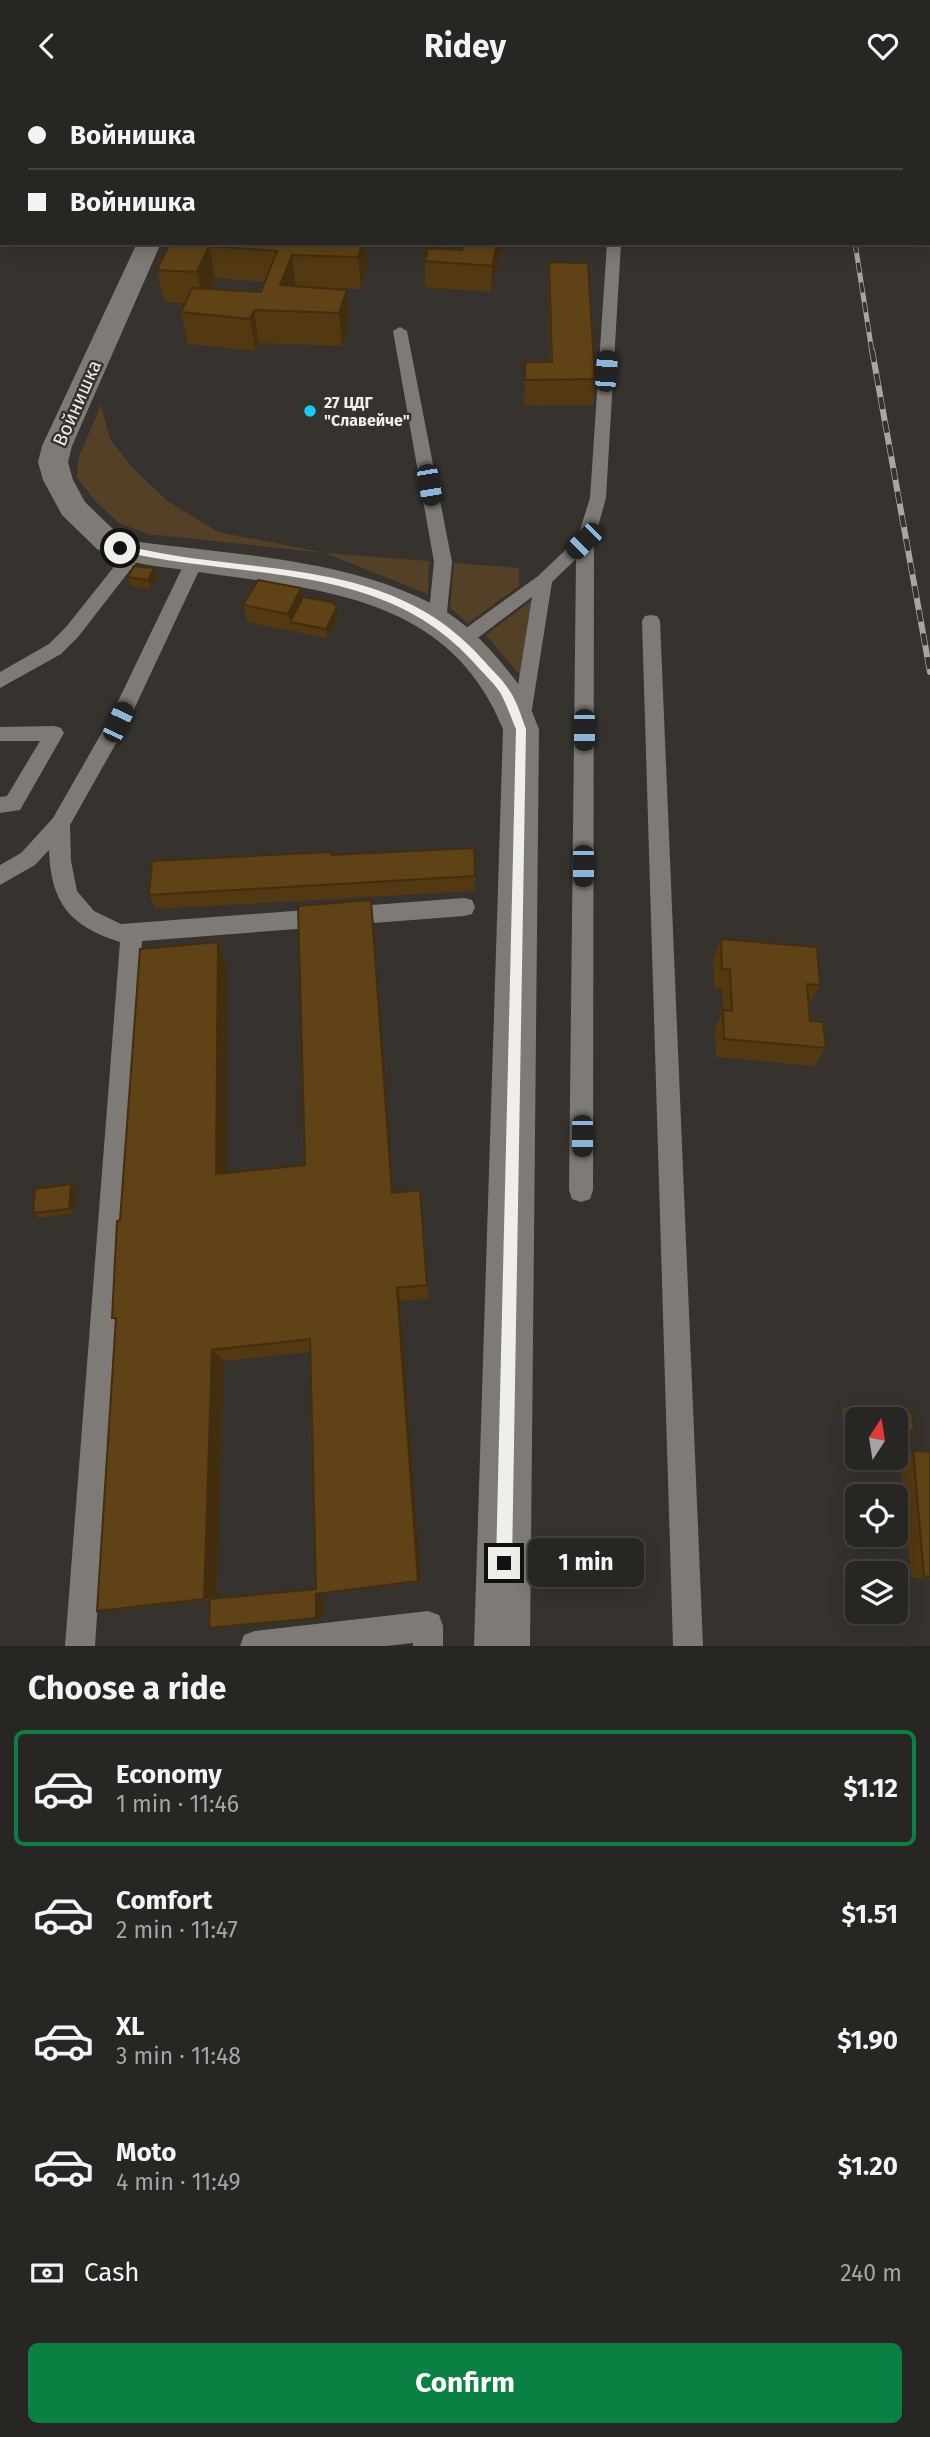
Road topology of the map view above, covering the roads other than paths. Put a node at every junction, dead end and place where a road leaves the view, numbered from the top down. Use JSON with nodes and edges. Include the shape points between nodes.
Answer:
{"nodes":[{"id":1,"x":148,"y":245,"type":"edge"},
{"id":2,"x":614,"y":245,"type":"edge"},
{"id":3,"x":400,"y":331,"type":"dead end"},
{"id":4,"x":584,"y":541,"type":"junction"},
{"id":5,"x":135,"y":552,"type":"junction"},
{"id":6,"x":194,"y":562,"type":"junction"},
{"id":7,"x":544,"y":580,"type":"junction"},
{"id":8,"x":650,"y":621,"type":"dead end"},
{"id":9,"x":449,"y":631,"type":"junction"},
{"id":10,"x":0,"y":681,"type":"edge"},
{"id":11,"x":521,"y":729,"type":"junction"},
{"id":12,"x":0,"y":734,"type":"edge"},
{"id":13,"x":0,"y":805,"type":"edge"},
{"id":14,"x":60,"y":824,"type":"junction"},
{"id":15,"x":0,"y":876,"type":"edge"},
{"id":16,"x":464,"y":907,"type":"dead end"},
{"id":17,"x":132,"y":934,"type":"junction"},
{"id":18,"x":581,"y":1190,"type":"dead end"},
{"id":19,"x":300,"y":1644,"type":"edge"},
{"id":20,"x":80,"y":1646,"type":"edge"},
{"id":21,"x":255,"y":1646,"type":"edge"},
{"id":22,"x":428,"y":1646,"type":"edge"},
{"id":23,"x":502,"y":1646,"type":"edge"},
{"id":24,"x":688,"y":1646,"type":"edge"}],
"edges":[{"from":1,"to":5,"type":"street","name":"Войнишка","via":[[53,462],[73,507],[108,542]]},
{"from":2,"to":4,"type":"lane","via":[[598,498]]},
{"from":3,"to":9,"type":"lane","via":[[443,562]]},
{"from":4,"to":7,"type":"lane"},
{"from":4,"to":18,"type":"lane"},
{"from":5,"to":6,"type":"street","name":"Войнишка"},
{"from":5,"to":10,"type":"lane","via":[[55,649]]},
{"from":6,"to":9,"type":"street","name":"Войнишка","via":[[326,579],[372,591]]},
{"from":6,"to":14,"type":"lane","via":[[118,722]]},
{"from":7,"to":9,"type":"lane"},
{"from":7,"to":11,"type":"lane"},
{"from":8,"to":24,"type":"lane"},
{"from":9,"to":11,"type":"street","name":"Войнишка","via":[[505,691]]},
{"from":11,"to":23,"type":"street","name":"Войнишка"},
{"from":12,"to":13,"type":"lane","via":[[54,733],[13,804]]},
{"from":14,"to":15,"type":"lane","via":[[27,859]]},
{"from":14,"to":17,"type":"lane","via":[[58,866],[68,896],[96,925]]},
{"from":16,"to":17,"type":"lane"},
{"from":17,"to":20,"type":"lane"},
{"from":19,"to":21,"type":"lane"},
{"from":19,"to":22,"type":"lane","via":[[428,1626]]}]}
